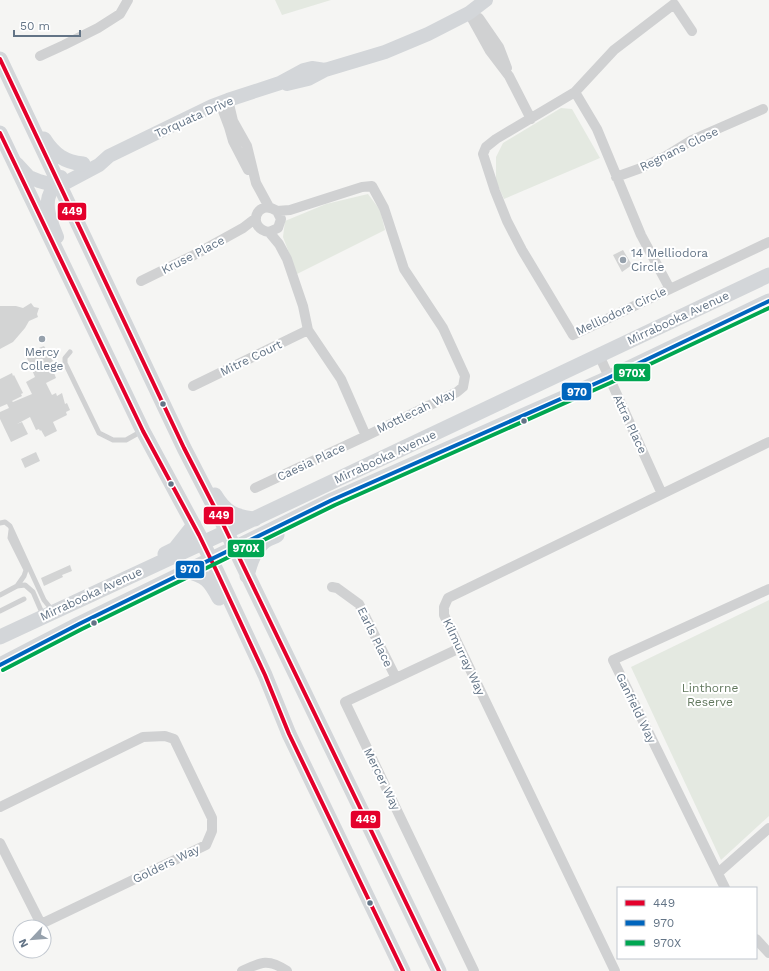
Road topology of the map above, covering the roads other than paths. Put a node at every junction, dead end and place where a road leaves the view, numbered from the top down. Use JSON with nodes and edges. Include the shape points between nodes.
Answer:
{"nodes":[{"id":1,"x":128,"y":0,"type":"edge"},
{"id":2,"x":486,"y":0,"type":"edge"},
{"id":3,"x":471,"y":11,"type":"junction"},
{"id":4,"x":692,"y":31,"type":"dead end"},
{"id":5,"x":40,"y":56,"type":"dead end"},
{"id":6,"x":0,"y":60,"type":"edge"},
{"id":7,"x":575,"y":92,"type":"junction"},
{"id":8,"x":19,"y":99,"type":"junction"},
{"id":9,"x":224,"y":102,"type":"junction"},
{"id":10,"x":763,"y":109,"type":"dead end"},
{"id":11,"x":531,"y":119,"type":"junction"},
{"id":12,"x":0,"y":133,"type":"edge"},
{"id":13,"x":109,"y":156,"type":"junction"},
{"id":14,"x":13,"y":160,"type":"junction"},
{"id":15,"x":83,"y":164,"type":"junction"},
{"id":16,"x":616,"y":177,"type":"junction"},
{"id":17,"x":59,"y":182,"type":"junction"},
{"id":18,"x":257,"y":214,"type":"junction"},
{"id":19,"x":272,"y":221,"type":"junction"},
{"id":20,"x":244,"y":228,"type":"junction"},
{"id":21,"x":769,"y":242,"type":"edge"},
{"id":22,"x":769,"y":275,"type":"edge"},
{"id":23,"x":141,"y":281,"type":"dead end"},
{"id":24,"x":670,"y":289,"type":"junction"},
{"id":25,"x":75,"y":290,"type":"junction"},
{"id":26,"x":769,"y":301,"type":"edge"},
{"id":27,"x":308,"y":330,"type":"junction"},
{"id":28,"x":70,"y":352,"type":"dead end"},
{"id":29,"x":599,"y":355,"type":"junction"},
{"id":30,"x":608,"y":378,"type":"junction"},
{"id":31,"x":194,"y":386,"type":"dead end"},
{"id":32,"x":143,"y":430,"type":"junction"},
{"id":33,"x":366,"y":436,"type":"junction"},
{"id":34,"x":769,"y":442,"type":"edge"},
{"id":35,"x":184,"y":448,"type":"junction"},
{"id":36,"x":255,"y":488,"type":"dead end"},
{"id":37,"x":662,"y":494,"type":"junction"},
{"id":38,"x":332,"y":500,"type":"junction"},
{"id":39,"x":255,"y":519,"type":"junction"},
{"id":40,"x":0,"y":523,"type":"edge"},
{"id":41,"x":194,"y":525,"type":"junction"},
{"id":42,"x":11,"y":529,"type":"junction"},
{"id":43,"x":226,"y":532,"type":"junction"},
{"id":44,"x":202,"y":543,"type":"junction"},
{"id":45,"x":234,"y":548,"type":"junction"},
{"id":46,"x":210,"y":559,"type":"junction"},
{"id":47,"x":187,"y":571,"type":"junction"},
{"id":48,"x":247,"y":576,"type":"junction"},
{"id":49,"x":17,"y":586,"type":"junction"},
{"id":50,"x":332,"y":587,"type":"dead end"},
{"id":51,"x":769,"y":589,"type":"edge"},
{"id":52,"x":0,"y":595,"type":"edge"},
{"id":53,"x":24,"y":599,"type":"dead end"},
{"id":54,"x":76,"y":602,"type":"junction"},
{"id":55,"x":0,"y":611,"type":"edge"},
{"id":56,"x":49,"y":614,"type":"junction"},
{"id":57,"x":0,"y":637,"type":"edge"},
{"id":58,"x":460,"y":648,"type":"junction"},
{"id":59,"x":256,"y":657,"type":"junction"},
{"id":60,"x":0,"y":666,"type":"edge"},
{"id":61,"x":396,"y":678,"type":"junction"},
{"id":62,"x":0,"y":806,"type":"edge"},
{"id":63,"x":769,"y":828,"type":"edge"},
{"id":64,"x":0,"y":843,"type":"edge"},
{"id":65,"x":718,"y":873,"type":"junction"},
{"id":66,"x":725,"y":887,"type":"edge"},
{"id":67,"x":757,"y":940,"type":"edge"},
{"id":68,"x":769,"y":953,"type":"edge"},
{"id":69,"x":242,"y":971,"type":"edge"},
{"id":70,"x":287,"y":971,"type":"edge"},
{"id":71,"x":402,"y":971,"type":"edge"},
{"id":72,"x":438,"y":971,"type":"edge"},
{"id":73,"x":474,"y":971,"type":"edge"},
{"id":74,"x":615,"y":971,"type":"edge"}],
"edges":[{"from":1,"to":5,"type":"street","via":[[120,14],[109,21]]},
{"from":2,"to":3,"type":"street","name":"Torquata Drive"},
{"from":3,"to":9,"type":"street","name":"Torquata Drive","via":[[428,34],[385,52],[325,70],[308,79],[289,84],[280,83]]},
{"from":3,"to":11,"type":"street","via":[[499,47],[509,76]]},
{"from":4,"to":7,"type":"street","via":[[674,4],[614,50]]},
{"from":6,"to":8,"type":"main road"},
{"from":7,"to":11,"type":"street","name":"Melliodora Circle"},
{"from":7,"to":16,"type":"street","name":"Melliodora Circle","via":[[597,129]]},
{"from":8,"to":15,"type":"main road","via":[[57,154],[67,161]]},
{"from":8,"to":17,"type":"main road"},
{"from":9,"to":13,"type":"street","name":"Torquata Drive"},
{"from":9,"to":18,"type":"street","name":"Mottlecah Way","via":[[233,141],[248,169]]},
{"from":9,"to":19,"type":"street","name":"Mottlecah Way","via":[[247,146],[256,183]]},
{"from":10,"to":16,"type":"street","name":"Regnans Close","via":[[692,140],[641,168]]},
{"from":11,"to":24,"type":"street","name":"Melliodora Circle","via":[[496,139],[486,147],[483,154],[507,221],[573,335]]},
{"from":12,"to":14,"type":"main road"},
{"from":13,"to":15,"type":"street","name":"Torquata Drive"},
{"from":13,"to":17,"type":"street","name":"Torquata Drive","via":[[67,182]]},
{"from":14,"to":17,"type":"street","name":"Torquata Drive","via":[[29,177],[46,183]]},
{"from":14,"to":25,"type":"main road"},
{"from":15,"to":17,"type":"street","name":"Torquata Drive","via":[[63,174]]},
{"from":16,"to":24,"type":"street","name":"Melliodora Circle","via":[[641,235]]},
{"from":17,"to":25,"type":"street","name":"Torquata Drive","via":[[51,192],[48,209],[50,221],[73,272]]},
{"from":17,"to":35,"type":"main road"},
{"from":18,"to":19,"type":"street","name":"Mottlecah Way","via":[[263,208]]},
{"from":18,"to":19,"type":"street","name":"Mottlecah Way","via":[[257,225]]},
{"from":18,"to":20,"type":"street","name":"Kruse Place"},
{"from":19,"to":20,"type":"street"},
{"from":19,"to":27,"type":"street","name":"Mottlecah Way","via":[[287,259]]},
{"from":19,"to":33,"type":"street","name":"Mottlecah Way","via":[[290,210],[362,186],[372,186],[384,208],[404,269],[443,328],[465,376],[463,387],[458,392]]},
{"from":20,"to":23,"type":"street","name":"Kruse Place"},
{"from":21,"to":24,"type":"street"},
{"from":22,"to":29,"type":"main road","name":"Mirrabooka Avenue"},
{"from":25,"to":32,"type":"main road"},
{"from":26,"to":30,"type":"main road","name":"Mirrabooka Avenue"},
{"from":27,"to":31,"type":"street","name":"Mitre Court"},
{"from":27,"to":33,"type":"street","name":"Mottlecah Way","via":[[342,379]]},
{"from":28,"to":32,"type":"lane","via":[[65,358],[65,363],[99,433],[113,440],[126,440]]},
{"from":29,"to":30,"type":"street","name":"Attra Place"},
{"from":29,"to":39,"type":"main road","name":"Mirrabooka Avenue"},
{"from":30,"to":37,"type":"street","name":"Attra Place"},
{"from":30,"to":38,"type":"main road","name":"Mirrabooka Avenue"},
{"from":32,"to":41,"type":"main road"},
{"from":33,"to":36,"type":"street","name":"Caesia Place"},
{"from":34,"to":37,"type":"street","name":"Kilmurray Way"},
{"from":35,"to":39,"type":"main road","via":[[200,468],[220,503],[231,513]]},
{"from":35,"to":43,"type":"main road"},
{"from":37,"to":58,"type":"street","name":"Kilmurray Way","via":[[448,598],[444,615]]},
{"from":38,"to":45,"type":"main road","name":"Mirrabooka Avenue"},
{"from":38,"to":48,"type":"main road","via":[[317,515],[265,541],[250,560]]},
{"from":39,"to":43,"type":"main road","name":"Mirrabooka Avenue"},
{"from":40,"to":42,"type":"lane","via":[[5,522]]},
{"from":41,"to":44,"type":"main road"},
{"from":41,"to":54,"type":"main road","via":[[171,552],[115,578]]},
{"from":42,"to":49,"type":"lane","via":[[10,538],[26,570]]},
{"from":42,"to":56,"type":"lane"},
{"from":43,"to":44,"type":"main road","name":"Mirrabooka Avenue"},
{"from":43,"to":45,"type":"main road"},
{"from":44,"to":46,"type":"main road"},
{"from":44,"to":54,"type":"main road","name":"Mirrabooka Avenue"},
{"from":45,"to":46,"type":"main road","name":"Mirrabooka Avenue"},
{"from":45,"to":48,"type":"main road"},
{"from":46,"to":47,"type":"main road","name":"Mirrabooka Avenue"},
{"from":46,"to":59,"type":"main road"},
{"from":47,"to":59,"type":"main road","via":[[202,575],[212,584],[239,639]]},
{"from":47,"to":60,"type":"main road","name":"Mirrabooka Avenue"},
{"from":48,"to":72,"type":"main road"},
{"from":49,"to":52,"type":"lane"},
{"from":49,"to":56,"type":"lane","via":[[25,585],[33,592]]},
{"from":50,"to":61,"type":"street","name":"Earls Place","via":[[359,604]]},
{"from":51,"to":65,"type":"street","name":"Ganfield Way","via":[[613,660]]},
{"from":53,"to":55,"type":"lane"},
{"from":54,"to":56,"type":"main road","name":"Mirrabooka Avenue"},
{"from":56,"to":57,"type":"main road","name":"Mirrabooka Avenue"},
{"from":58,"to":61,"type":"street","name":"Mercer Way"},
{"from":58,"to":74,"type":"street","name":"Kilmurray Way"},
{"from":59,"to":71,"type":"main road","via":[[289,734]]},
{"from":61,"to":73,"type":"street","name":"Mercer Way","via":[[345,702]]},
{"from":62,"to":64,"type":"street","name":"Golders Way","via":[[143,737],[165,736],[174,740],[212,818],[212,832],[206,845],[41,924]]},
{"from":63,"to":65,"type":"street"},
{"from":65,"to":66,"type":"street","name":"Ganfield Way"},
{"from":67,"to":68,"type":"street"},
{"from":69,"to":70,"type":"street","via":[[264,962],[271,962]]}]}
